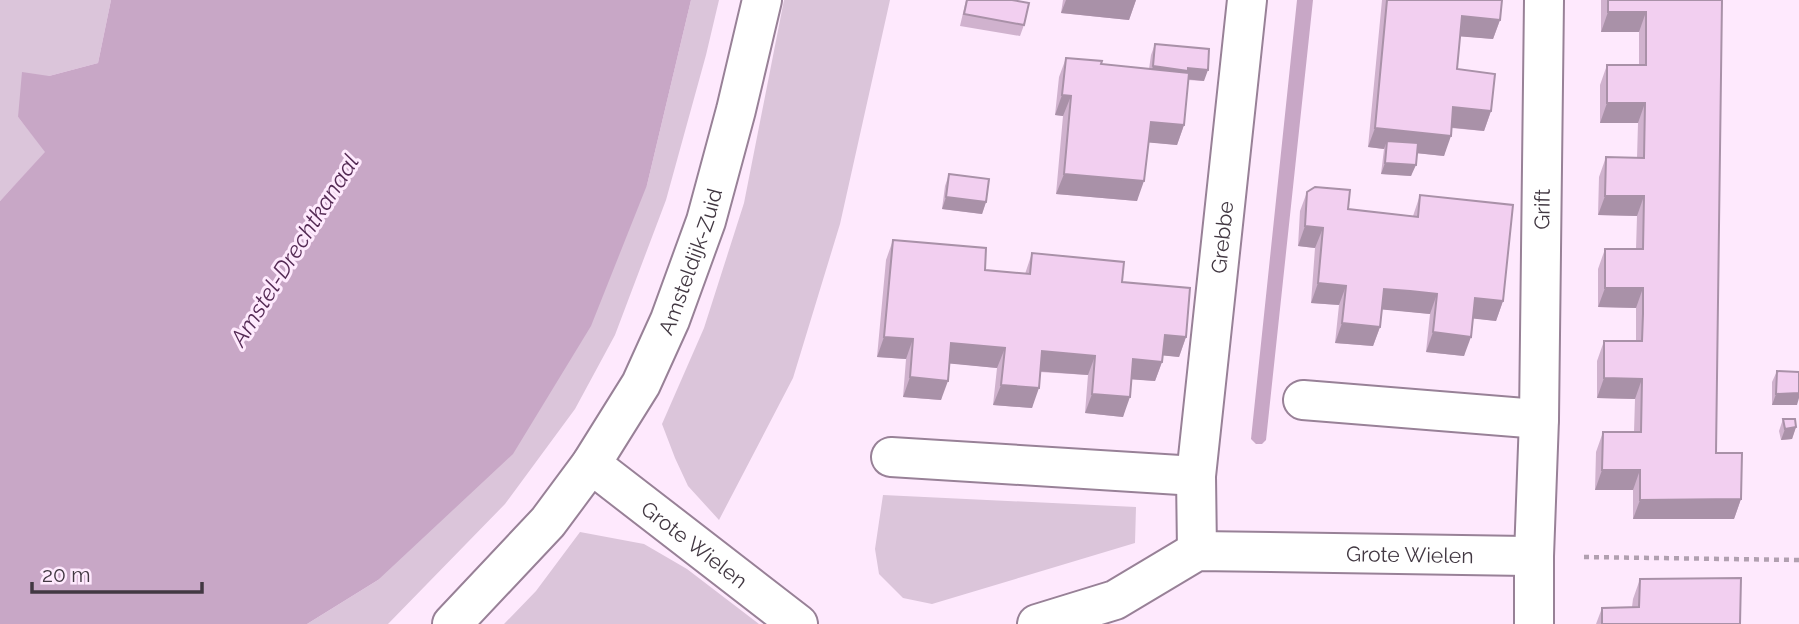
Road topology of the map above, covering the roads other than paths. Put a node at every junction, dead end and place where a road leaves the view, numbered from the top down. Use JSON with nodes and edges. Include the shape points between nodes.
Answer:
{"nodes":[{"id":1,"x":762,"y":0,"type":"edge"},
{"id":2,"x":1247,"y":0,"type":"edge"},
{"id":3,"x":1544,"y":0,"type":"edge"},
{"id":4,"x":1303,"y":400,"type":"dead end"},
{"id":5,"x":1539,"y":419,"type":"junction"},
{"id":6,"x":891,"y":457,"type":"dead end"},
{"id":7,"x":591,"y":464,"type":"junction"},
{"id":8,"x":1196,"y":476,"type":"junction"},
{"id":9,"x":1197,"y":551,"type":"junction"},
{"id":10,"x":1534,"y":556,"type":"junction"},
{"id":11,"x":452,"y":624,"type":"edge"},
{"id":12,"x":798,"y":624,"type":"edge"},
{"id":13,"x":1037,"y":624,"type":"edge"},
{"id":14,"x":1534,"y":624,"type":"edge"}],
"edges":[{"from":1,"to":7,"type":"street","name":"Amsteldijk-Zuid","via":[[706,221],[670,320],[640,384]]},
{"from":2,"to":8,"type":"street","name":"Grebbe"},
{"from":3,"to":5,"type":"street","name":"Grift"},
{"from":4,"to":5,"type":"street"},
{"from":5,"to":10,"type":"street","name":"Grift"},
{"from":6,"to":8,"type":"street"},
{"from":7,"to":11,"type":"street","name":"Amsteldijk-Zuid","via":[[548,522]]},
{"from":7,"to":12,"type":"street","name":"Grote Wielen"},
{"from":8,"to":9,"type":"street","name":"Grebbe"},
{"from":9,"to":10,"type":"street","name":"Grote Wielen"},
{"from":9,"to":13,"type":"street","via":[[1115,600]]},
{"from":10,"to":14,"type":"street","name":"Grift"}]}
